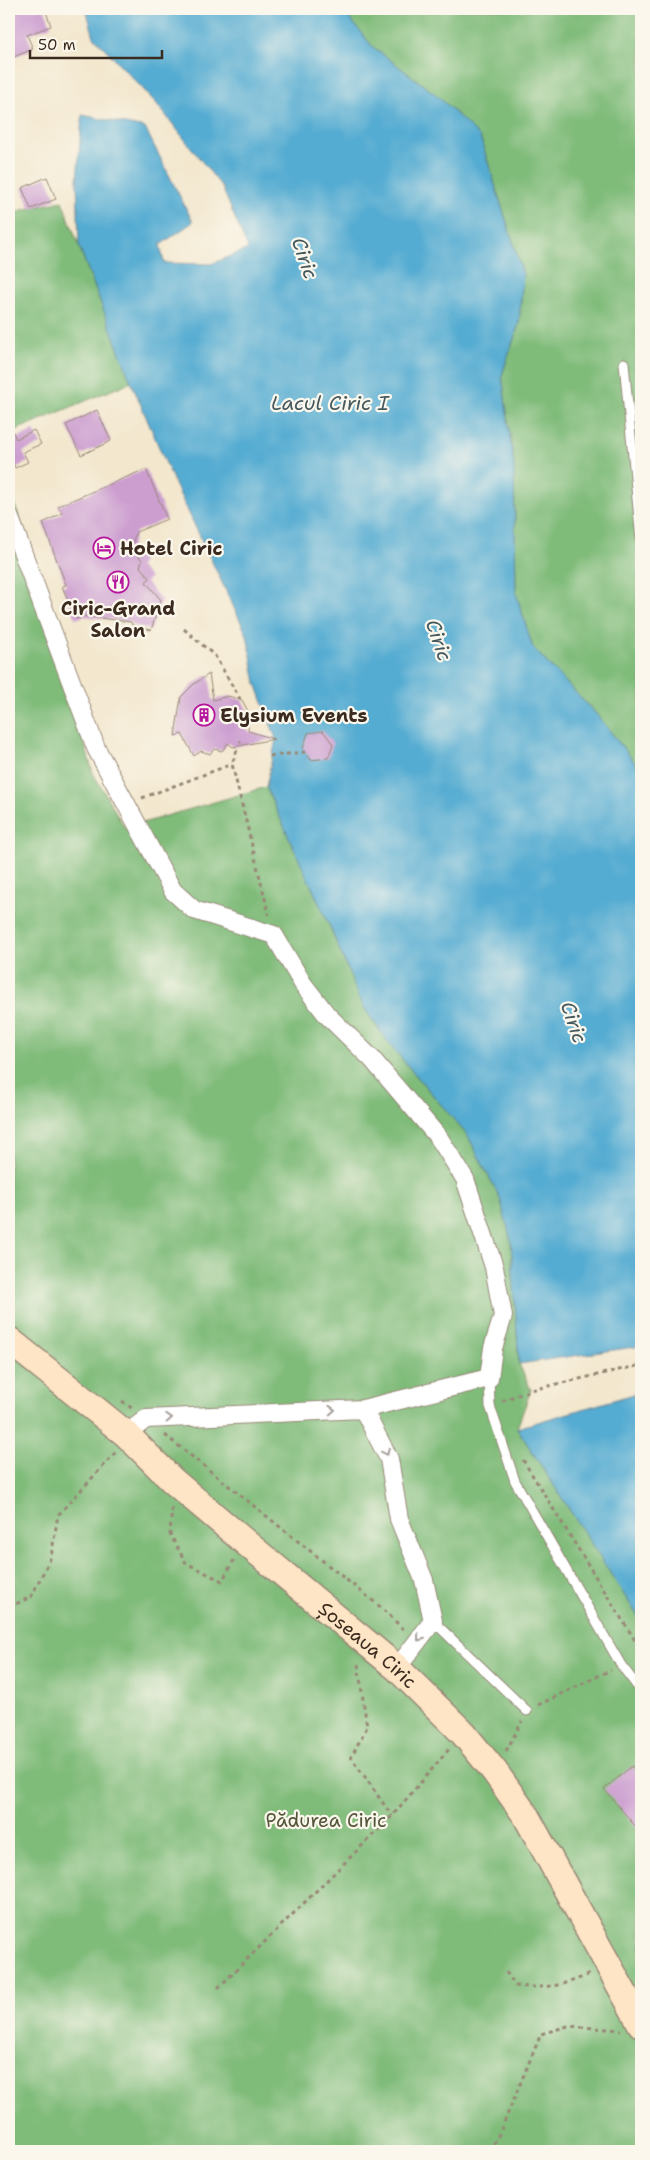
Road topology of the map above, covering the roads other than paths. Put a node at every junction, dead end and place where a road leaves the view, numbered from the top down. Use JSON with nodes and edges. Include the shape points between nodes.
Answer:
{"nodes":[{"id":1,"x":624,"y":364,"type":"dead end"},
{"id":2,"x":9,"y":516,"type":"edge"},
{"id":3,"x":641,"y":540,"type":"edge"},
{"id":4,"x":9,"y":1340,"type":"edge"},
{"id":5,"x":489,"y":1378,"type":"junction"},
{"id":6,"x":363,"y":1409,"type":"junction"},
{"id":7,"x":126,"y":1434,"type":"junction"},
{"id":8,"x":433,"y":1621,"type":"junction"},
{"id":9,"x":397,"y":1668,"type":"junction"},
{"id":10,"x":641,"y":1691,"type":"edge"},
{"id":11,"x":527,"y":1711,"type":"road end"},
{"id":12,"x":640,"y":2023,"type":"edge"}],
"edges":[{"from":1,"to":3,"type":"lane"},
{"from":2,"to":5,"type":"street","via":[[96,748],[173,891],[194,910],[274,936],[321,1007],[372,1059],[439,1138],[465,1179],[494,1267],[503,1316],[493,1348]]},
{"from":4,"to":7,"type":"main road","name":"Șoseaua Ciric"},
{"from":5,"to":6,"type":"street"},
{"from":5,"to":10,"type":"lane","via":[[490,1406],[515,1481],[621,1665]]},
{"from":7,"to":6,"type":"street","one_way":true,"via":[[146,1419]]},
{"from":6,"to":8,"type":"street","one_way":true,"via":[[389,1459],[399,1519],[424,1580]]},
{"from":7,"to":9,"type":"main road","name":"Șoseaua Ciric","via":[[172,1480]]},
{"from":8,"to":9,"type":"street","one_way":true},
{"from":8,"to":11,"type":"lane"},
{"from":9,"to":12,"type":"main road","name":"Șoseaua Ciric","via":[[463,1733],[526,1816]]}]}
